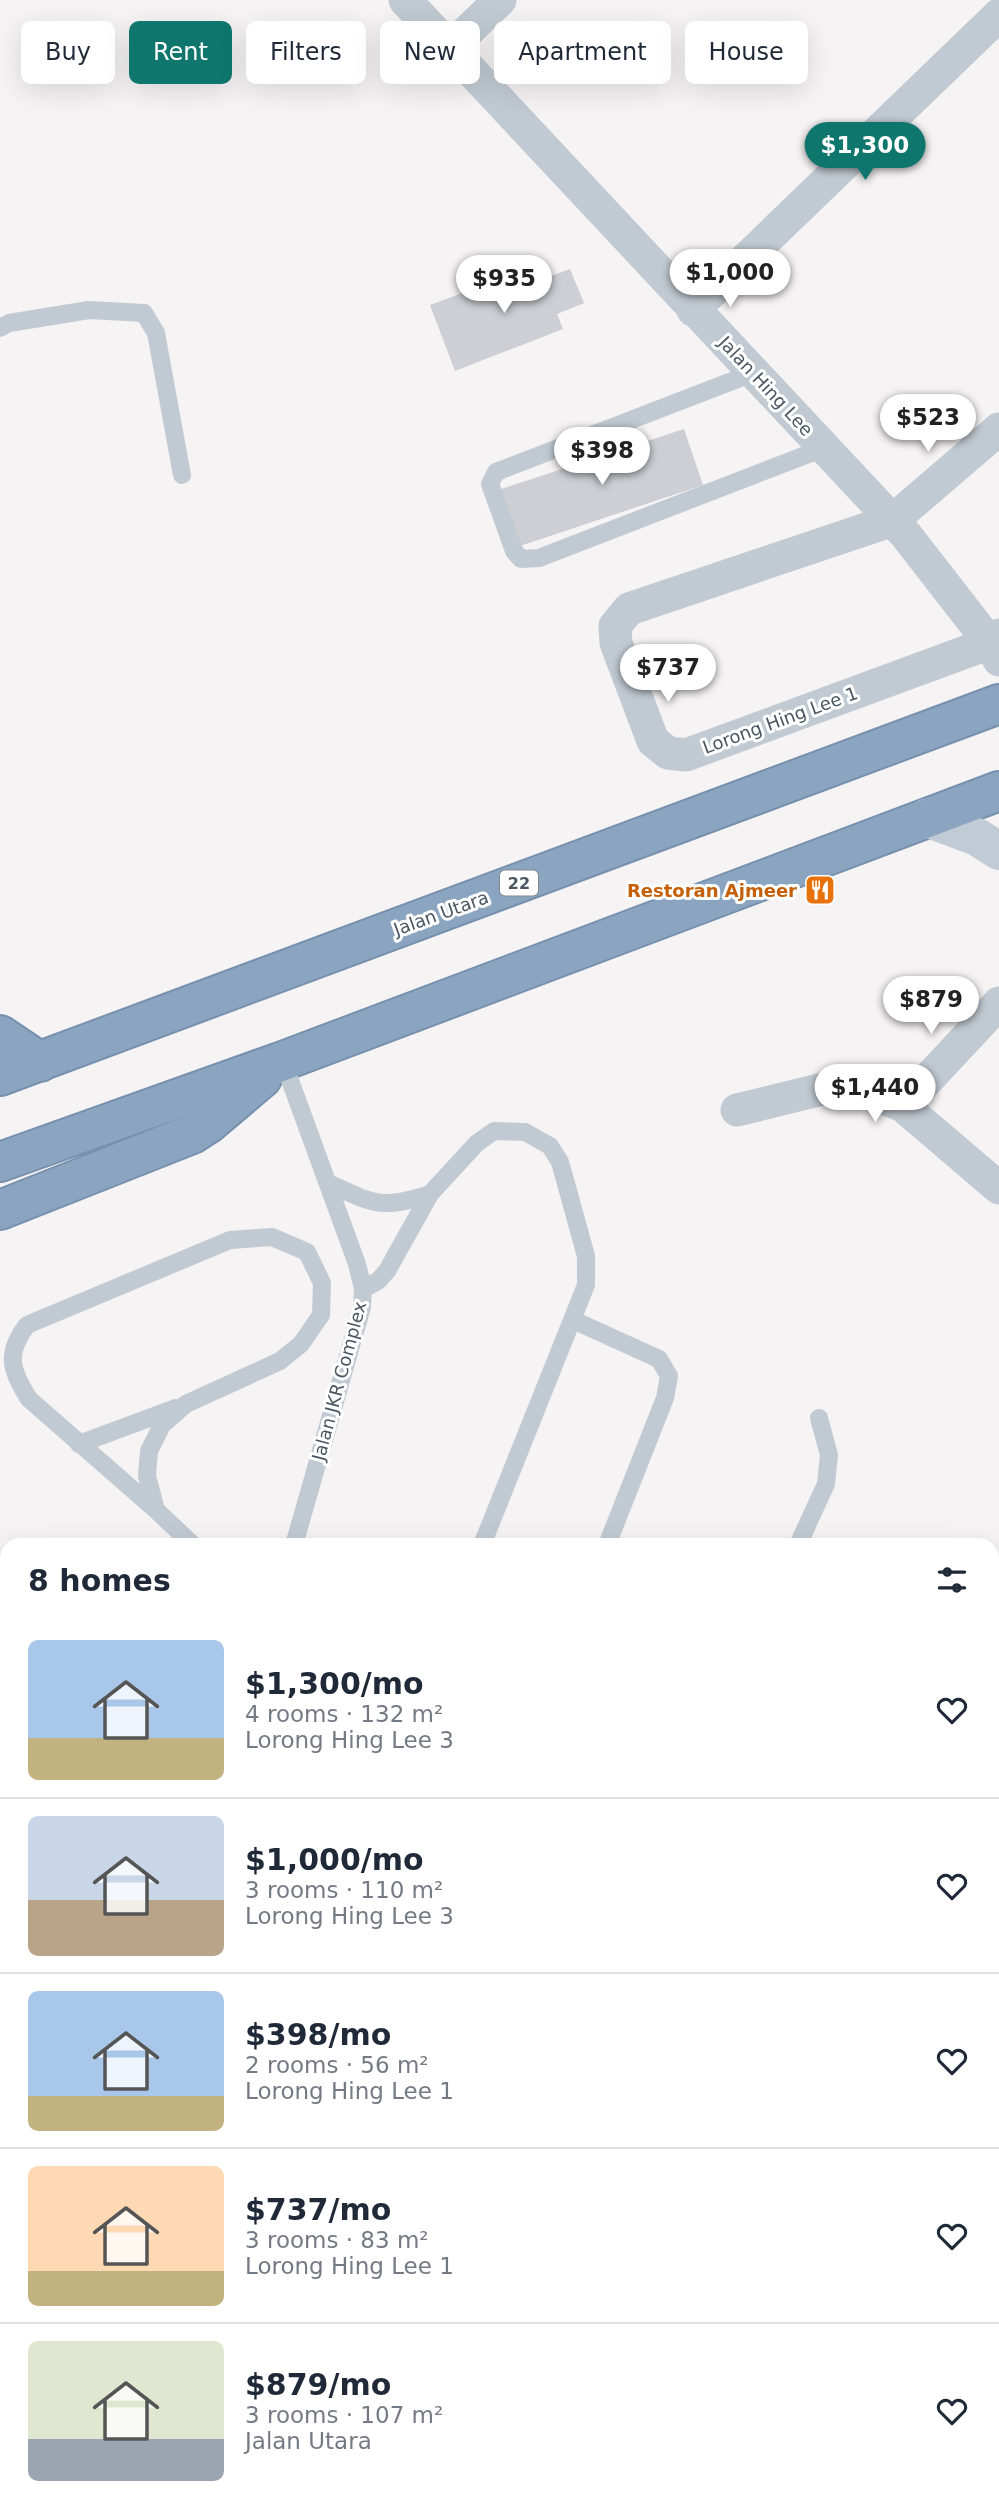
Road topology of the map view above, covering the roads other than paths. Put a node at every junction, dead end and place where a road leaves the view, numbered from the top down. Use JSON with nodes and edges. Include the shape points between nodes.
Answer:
{"nodes":[{"id":1,"x":405,"y":0,"type":"edge"},
{"id":2,"x":500,"y":0,"type":"edge"},
{"id":3,"x":999,"y":15,"type":"edge"},
{"id":4,"x":424,"y":21,"type":"edge"},
{"id":5,"x":478,"y":21,"type":"edge"},
{"id":6,"x":480,"y":82,"type":"edge"},
{"id":7,"x":693,"y":310,"type":"junction"},
{"id":8,"x":0,"y":328,"type":"edge"},
{"id":9,"x":753,"y":373,"type":"junction"},
{"id":10,"x":999,"y":429,"type":"edge"},
{"id":11,"x":824,"y":448,"type":"junction"},
{"id":12,"x":182,"y":475,"type":"dead end"},
{"id":13,"x":893,"y":520,"type":"junction"},
{"id":14,"x":996,"y":646,"type":"edge"},
{"id":15,"x":999,"y":704,"type":"edge"},
{"id":16,"x":999,"y":792,"type":"edge"},
{"id":17,"x":926,"y":818,"type":"junction"},
{"id":18,"x":999,"y":851,"type":"edge"},
{"id":19,"x":999,"y":1003,"type":"edge"},
{"id":20,"x":0,"y":1035,"type":"edge"},
{"id":21,"x":283,"y":1061,"type":"junction"},
{"id":22,"x":40,"y":1062,"type":"junction"},
{"id":23,"x":0,"y":1076,"type":"edge"},
{"id":24,"x":903,"y":1106,"type":"junction"},
{"id":25,"x":737,"y":1110,"type":"dead end"},
{"id":26,"x":0,"y":1163,"type":"edge"},
{"id":27,"x":328,"y":1183,"type":"junction"},
{"id":28,"x":999,"y":1188,"type":"edge"},
{"id":29,"x":430,"y":1194,"type":"junction"},
{"id":30,"x":0,"y":1210,"type":"edge"},
{"id":31,"x":363,"y":1289,"type":"junction"},
{"id":32,"x":573,"y":1320,"type":"junction"},
{"id":33,"x":186,"y":1404,"type":"junction"},
{"id":34,"x":819,"y":1418,"type":"dead end"},
{"id":35,"x":79,"y":1444,"type":"junction"},
{"id":36,"x":156,"y":1510,"type":"junction"},
{"id":37,"x":186,"y":1538,"type":"edge"},
{"id":38,"x":296,"y":1538,"type":"edge"},
{"id":39,"x":485,"y":1538,"type":"edge"},
{"id":40,"x":610,"y":1538,"type":"edge"},
{"id":41,"x":801,"y":1538,"type":"edge"}],
"edges":[{"from":1,"to":4,"type":"street","name":"Jalan Hing Lee"},
{"from":2,"to":5,"type":"street"},
{"from":3,"to":7,"type":"street"},
{"from":6,"to":7,"type":"street","name":"Jalan Hing Lee"},
{"from":7,"to":9,"type":"street","name":"Jalan Hing Lee"},
{"from":8,"to":12,"type":"lane","via":[[89,310],[144,313],[156,333]]},
{"from":9,"to":11,"type":"street","name":"Jalan Hing Lee"},
{"from":9,"to":11,"type":"lane","via":[[496,471],[490,484],[514,551],[521,559],[539,558]]},
{"from":10,"to":13,"type":"street"},
{"from":11,"to":13,"type":"street","name":"Jalan Hing Lee"},
{"from":13,"to":14,"type":"street","name":"Jalan Hing Lee"},
{"from":13,"to":14,"type":"street","name":"Lorong Hing Lee 1","via":[[629,609],[615,626],[616,643],[653,741],[668,753],[686,755]]},
{"from":15,"to":22,"type":"highway","name":"Jalan Utara","number":"22"},
{"from":16,"to":17,"type":"highway"},
{"from":17,"to":18,"type":"main road","via":[[977,837]]},
{"from":17,"to":21,"type":"highway"},
{"from":19,"to":24,"type":"street"},
{"from":20,"to":22,"type":"highway"},
{"from":21,"to":26,"type":"highway"},
{"from":21,"to":27,"type":"lane","name":"Jalan JKR Complex"},
{"from":21,"to":30,"type":"highway","via":[[192,1134]]},
{"from":22,"to":23,"type":"highway","name":"Jalan Utara","number":"22"},
{"from":24,"to":25,"type":"street","via":[[863,1090],[831,1087]]},
{"from":24,"to":28,"type":"street"},
{"from":27,"to":29,"type":"lane","via":[[382,1205]]},
{"from":27,"to":31,"type":"lane","name":"Jalan JKR Complex"},
{"from":29,"to":31,"type":"lane","via":[[387,1272]]},
{"from":29,"to":32,"type":"lane","via":[[494,1131],[525,1132],[550,1146],[560,1162],[586,1256],[586,1285]]},
{"from":31,"to":38,"type":"lane","name":"Jalan JKR Complex","via":[[362,1307]]},
{"from":32,"to":39,"type":"lane"},
{"from":32,"to":40,"type":"lane","via":[[659,1359],[669,1376],[665,1398]]},
{"from":33,"to":35,"type":"lane"},
{"from":33,"to":35,"type":"lane","via":[[279,1361],[301,1344],[321,1315],[322,1283],[307,1252],[271,1237],[230,1240],[27,1325],[15,1340],[12,1359],[18,1382],[29,1399]]},
{"from":33,"to":36,"type":"lane","via":[[162,1425],[149,1451],[148,1476]]},
{"from":34,"to":41,"type":"lane","via":[[829,1455],[826,1484]]},
{"from":35,"to":36,"type":"lane"},
{"from":36,"to":37,"type":"lane"}]}
